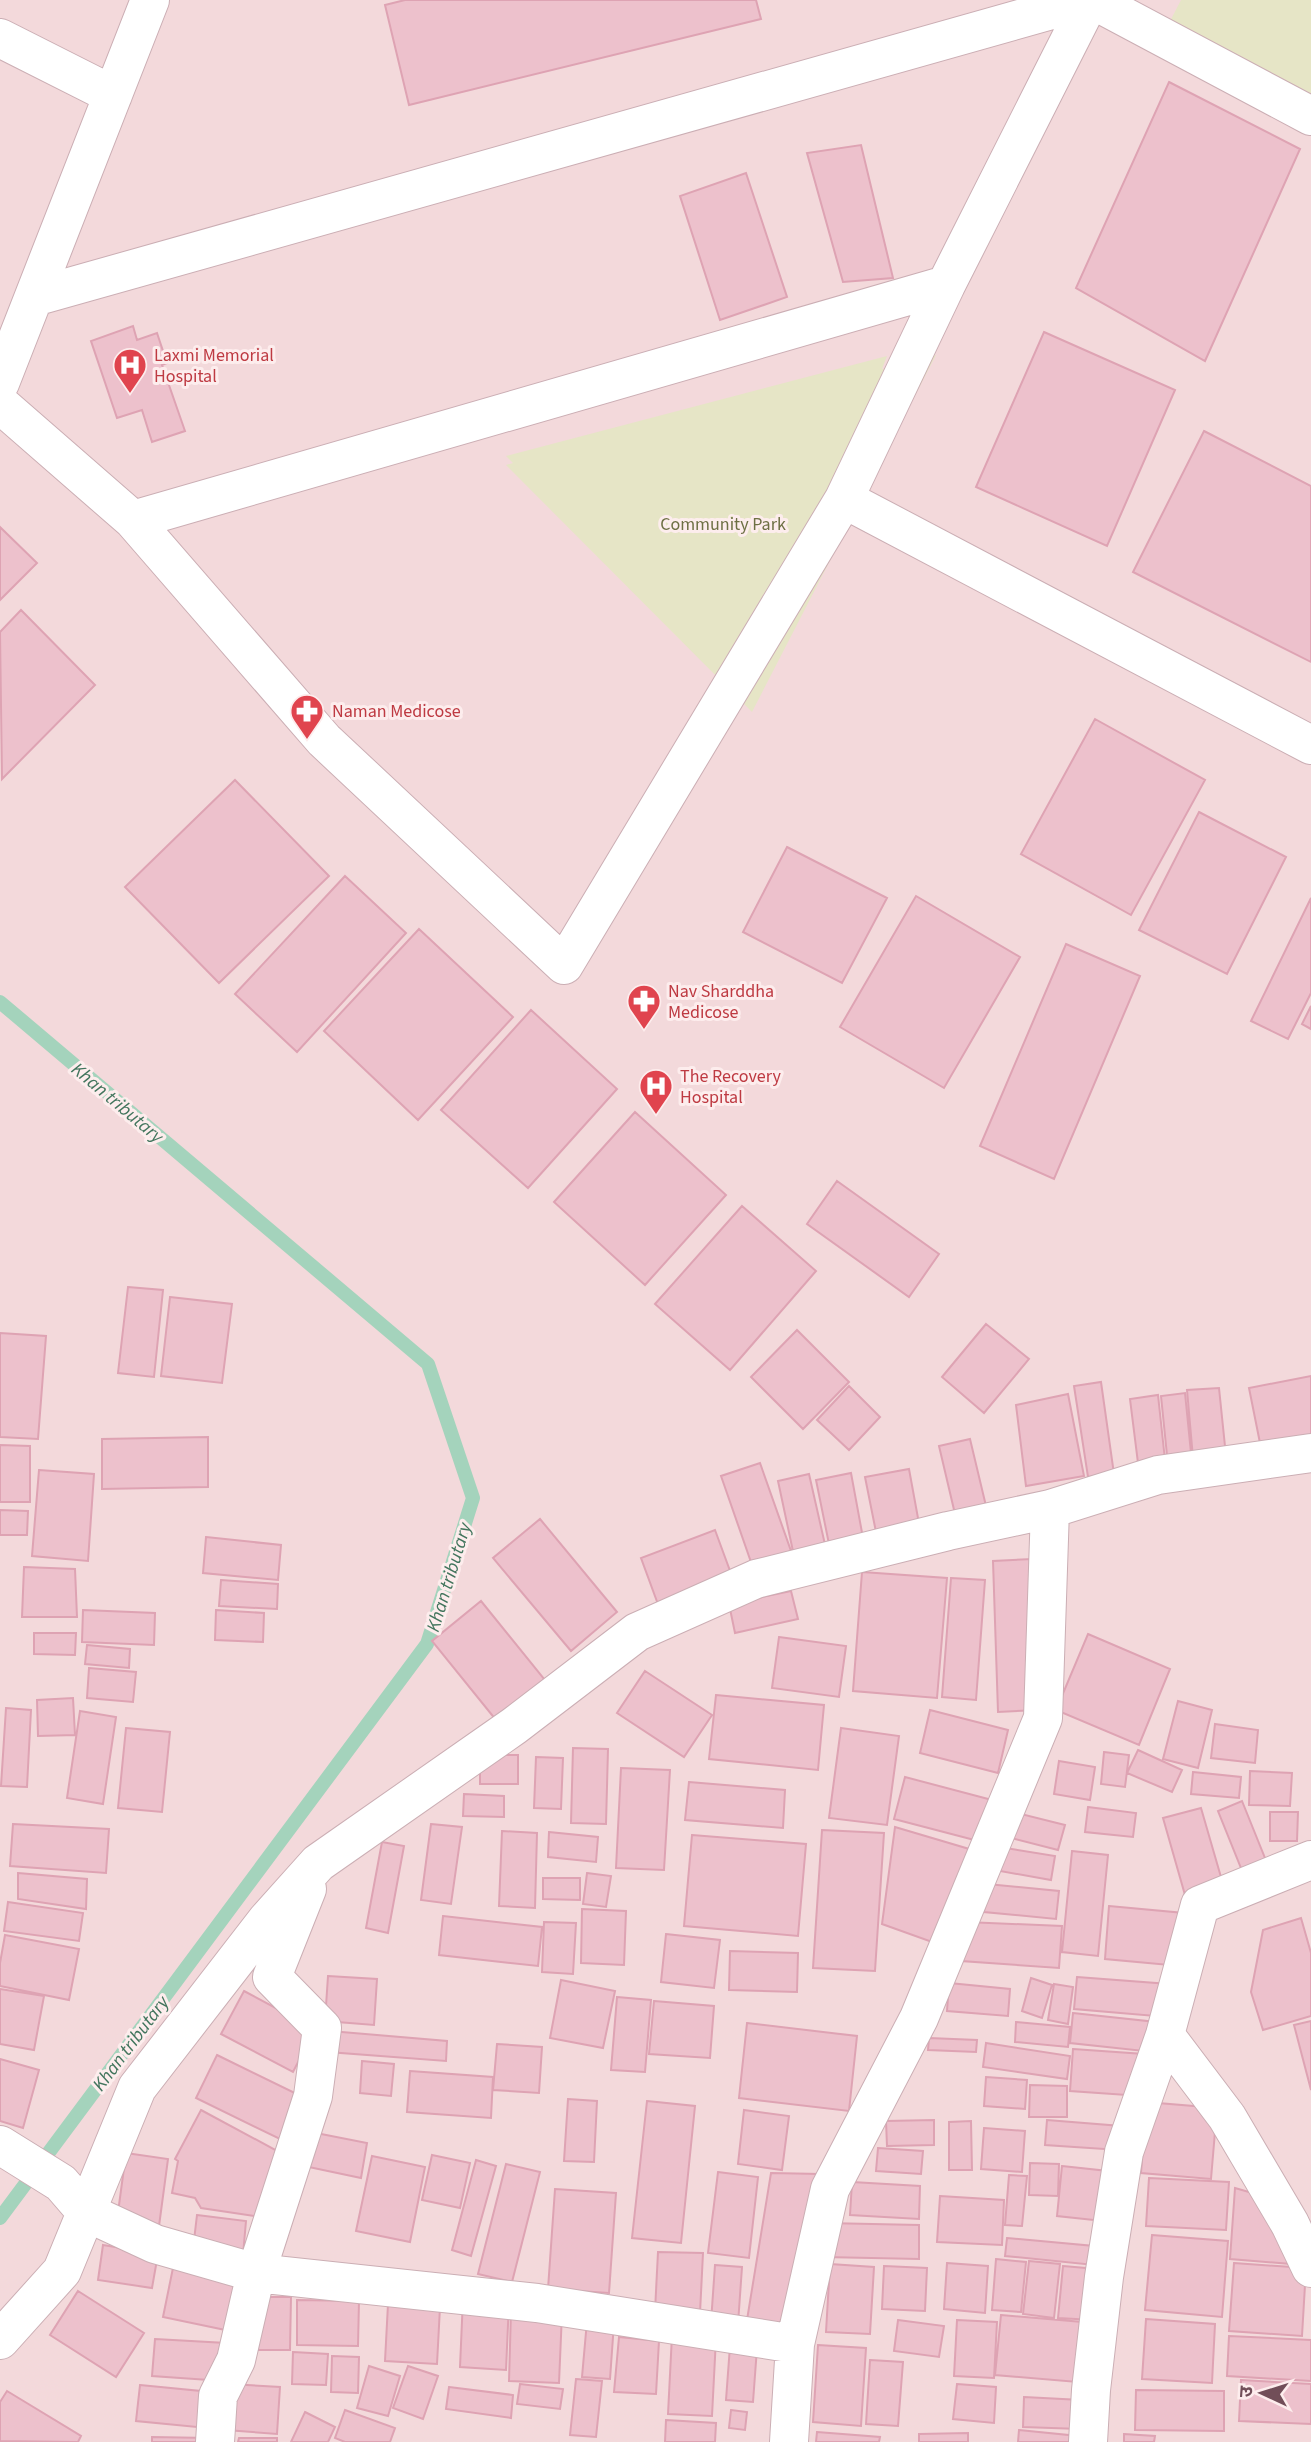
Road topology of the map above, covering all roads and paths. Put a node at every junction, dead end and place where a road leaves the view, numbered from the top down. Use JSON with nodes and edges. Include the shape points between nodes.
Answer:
{"nodes":[{"id":1,"x":150,"y":0,"type":"edge"},
{"id":2,"x":1090,"y":0,"type":"edge"},
{"id":3,"x":0,"y":38,"type":"edge"},
{"id":4,"x":113,"y":95,"type":"junction"},
{"id":5,"x":1311,"y":116,"type":"edge"},
{"id":6,"x":946,"y":285,"type":"junction"},
{"id":7,"x":34,"y":297,"type":"junction"},
{"id":8,"x":0,"y":383,"type":"edge"},
{"id":9,"x":0,"y":404,"type":"edge"},
{"id":10,"x":845,"y":499,"type":"junction"},
{"id":11,"x":133,"y":520,"type":"junction"},
{"id":12,"x":1311,"y":745,"type":"edge"},
{"id":13,"x":1311,"y":1453,"type":"edge"},
{"id":14,"x":1050,"y":1509,"type":"junction"},
{"id":15,"x":1311,"y":1860,"type":"edge"},
{"id":16,"x":318,"y":1863,"type":"junction"},
{"id":17,"x":1165,"y":2035,"type":"junction"},
{"id":18,"x":0,"y":2145,"type":"edge"},
{"id":19,"x":86,"y":2212,"type":"junction"},
{"id":20,"x":1311,"y":2268,"type":"edge"},
{"id":21,"x":256,"y":2273,"type":"junction"},
{"id":22,"x":0,"y":2340,"type":"edge"},
{"id":23,"x":795,"y":2344,"type":"junction"},
{"id":24,"x":215,"y":2442,"type":"edge"},
{"id":25,"x":789,"y":2442,"type":"edge"},
{"id":26,"x":1088,"y":2442,"type":"edge"}],
"edges":[{"from":1,"to":4,"type":"street"},
{"from":2,"to":5,"type":"street"},
{"from":2,"to":6,"type":"street"},
{"from":2,"to":7,"type":"street"},
{"from":3,"to":4,"type":"street"},
{"from":4,"to":7,"type":"street"},
{"from":6,"to":10,"type":"street"},
{"from":6,"to":11,"type":"street"},
{"from":7,"to":8,"type":"street"},
{"from":9,"to":11,"type":"street"},
{"from":10,"to":11,"type":"street","via":[[564,965],[324,740]]},
{"from":10,"to":12,"type":"street"},
{"from":13,"to":14,"type":"street","via":[[1158,1475]]},
{"from":14,"to":16,"type":"street","via":[[756,1579],[636,1632],[514,1726]]},
{"from":14,"to":23,"type":"street","via":[[1043,1718],[919,2018],[830,2189]]},
{"from":15,"to":17,"type":"street","via":[[1200,1905]]},
{"from":16,"to":19,"type":"street","via":[[267,1920],[137,2088]]},
{"from":16,"to":21,"type":"street","via":[[272,1977],[322,2028],[313,2096]]},
{"from":17,"to":20,"type":"street","via":[[1227,2117]]},
{"from":17,"to":26,"type":"street","via":[[1124,2152],[1104,2277]]},
{"from":18,"to":19,"type":"street","via":[[61,2183]]},
{"from":19,"to":21,"type":"street","via":[[155,2244]]},
{"from":19,"to":22,"type":"street","via":[[62,2271]]},
{"from":21,"to":23,"type":"street","via":[[537,2303]]},
{"from":21,"to":24,"type":"street","via":[[236,2360],[218,2396]]},
{"from":23,"to":25,"type":"street"}]}
